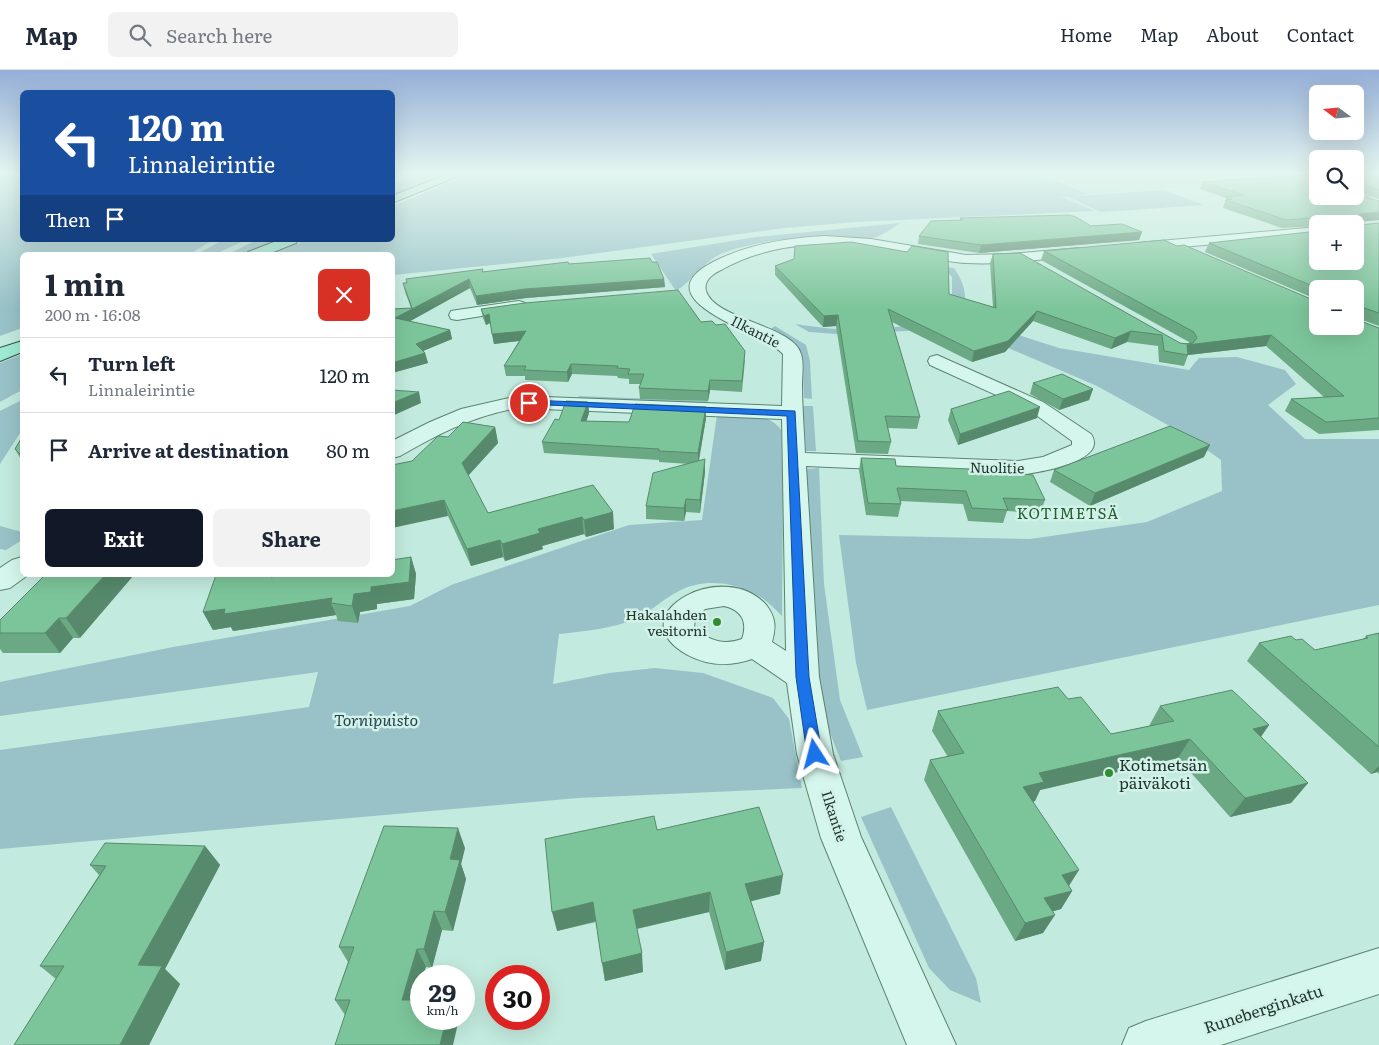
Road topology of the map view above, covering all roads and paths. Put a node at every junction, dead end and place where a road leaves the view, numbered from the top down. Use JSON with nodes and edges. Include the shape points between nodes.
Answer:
{"nodes":[{"id":1,"x":1309,"y":232,"type":"edge"},
{"id":2,"x":286,"y":242,"type":"edge"},
{"id":3,"x":1171,"y":245,"type":"junction"},
{"id":4,"x":1121,"y":249,"type":"edge"},
{"id":5,"x":1092,"y":251,"type":"edge"},
{"id":6,"x":261,"y":252,"type":"edge"},
{"id":7,"x":1197,"y":256,"type":"edge"},
{"id":8,"x":1013,"y":257,"type":"junction"},
{"id":9,"x":1047,"y":270,"type":"edge"},
{"id":10,"x":536,"y":304,"type":"edge"},
{"id":11,"x":457,"y":315,"type":"dead end"},
{"id":12,"x":20,"y":347,"type":"edge"},
{"id":13,"x":0,"y":355,"type":"edge"},
{"id":14,"x":937,"y":361,"type":"dead end"},
{"id":15,"x":792,"y":413,"type":"junction"},
{"id":16,"x":395,"y":449,"type":"edge"},
{"id":17,"x":793,"y":459,"type":"junction"},
{"id":18,"x":20,"y":567,"type":"edge"},
{"id":19,"x":0,"y":581,"type":"edge"},
{"id":20,"x":755,"y":646,"type":"dead end"},
{"id":21,"x":803,"y":677,"type":"junction"},
{"id":22,"x":1379,"y":971,"type":"edge"},
{"id":23,"x":932,"y":1045,"type":"edge"},
{"id":24,"x":1146,"y":1045,"type":"edge"}],
"edges":[{"from":1,"to":3,"type":"street"},
{"from":2,"to":6,"type":"main road"},
{"from":3,"to":4,"type":"street"},
{"from":3,"to":7,"type":"street"},
{"from":5,"to":8,"type":"street","name":"Ilkantie"},
{"from":8,"to":9,"type":"street"},
{"from":8,"to":15,"type":"street","name":"Ilkantie","via":[[959,258],[857,242],[820,242],[750,250],[724,261],[705,274],[688,292],[780,341],[792,354]]},
{"from":10,"to":11,"type":"street"},
{"from":12,"to":13,"type":"main road"},
{"from":14,"to":17,"type":"street","name":"Nuolitie","via":[[1036,406],[1083,439],[1082,448],[1035,467],[1018,468]]},
{"from":15,"to":16,"type":"street","via":[[518,402],[452,419]]},
{"from":15,"to":17,"type":"street","name":"Ilkantie"},
{"from":17,"to":21,"type":"street","name":"Ilkantie"},
{"from":18,"to":19,"type":"street"},
{"from":20,"to":21,"type":"street"},
{"from":21,"to":23,"type":"street","name":"Ilkantie","via":[[815,754],[840,838]]},
{"from":22,"to":24,"type":"street","name":"Runeberginkatu"}]}
